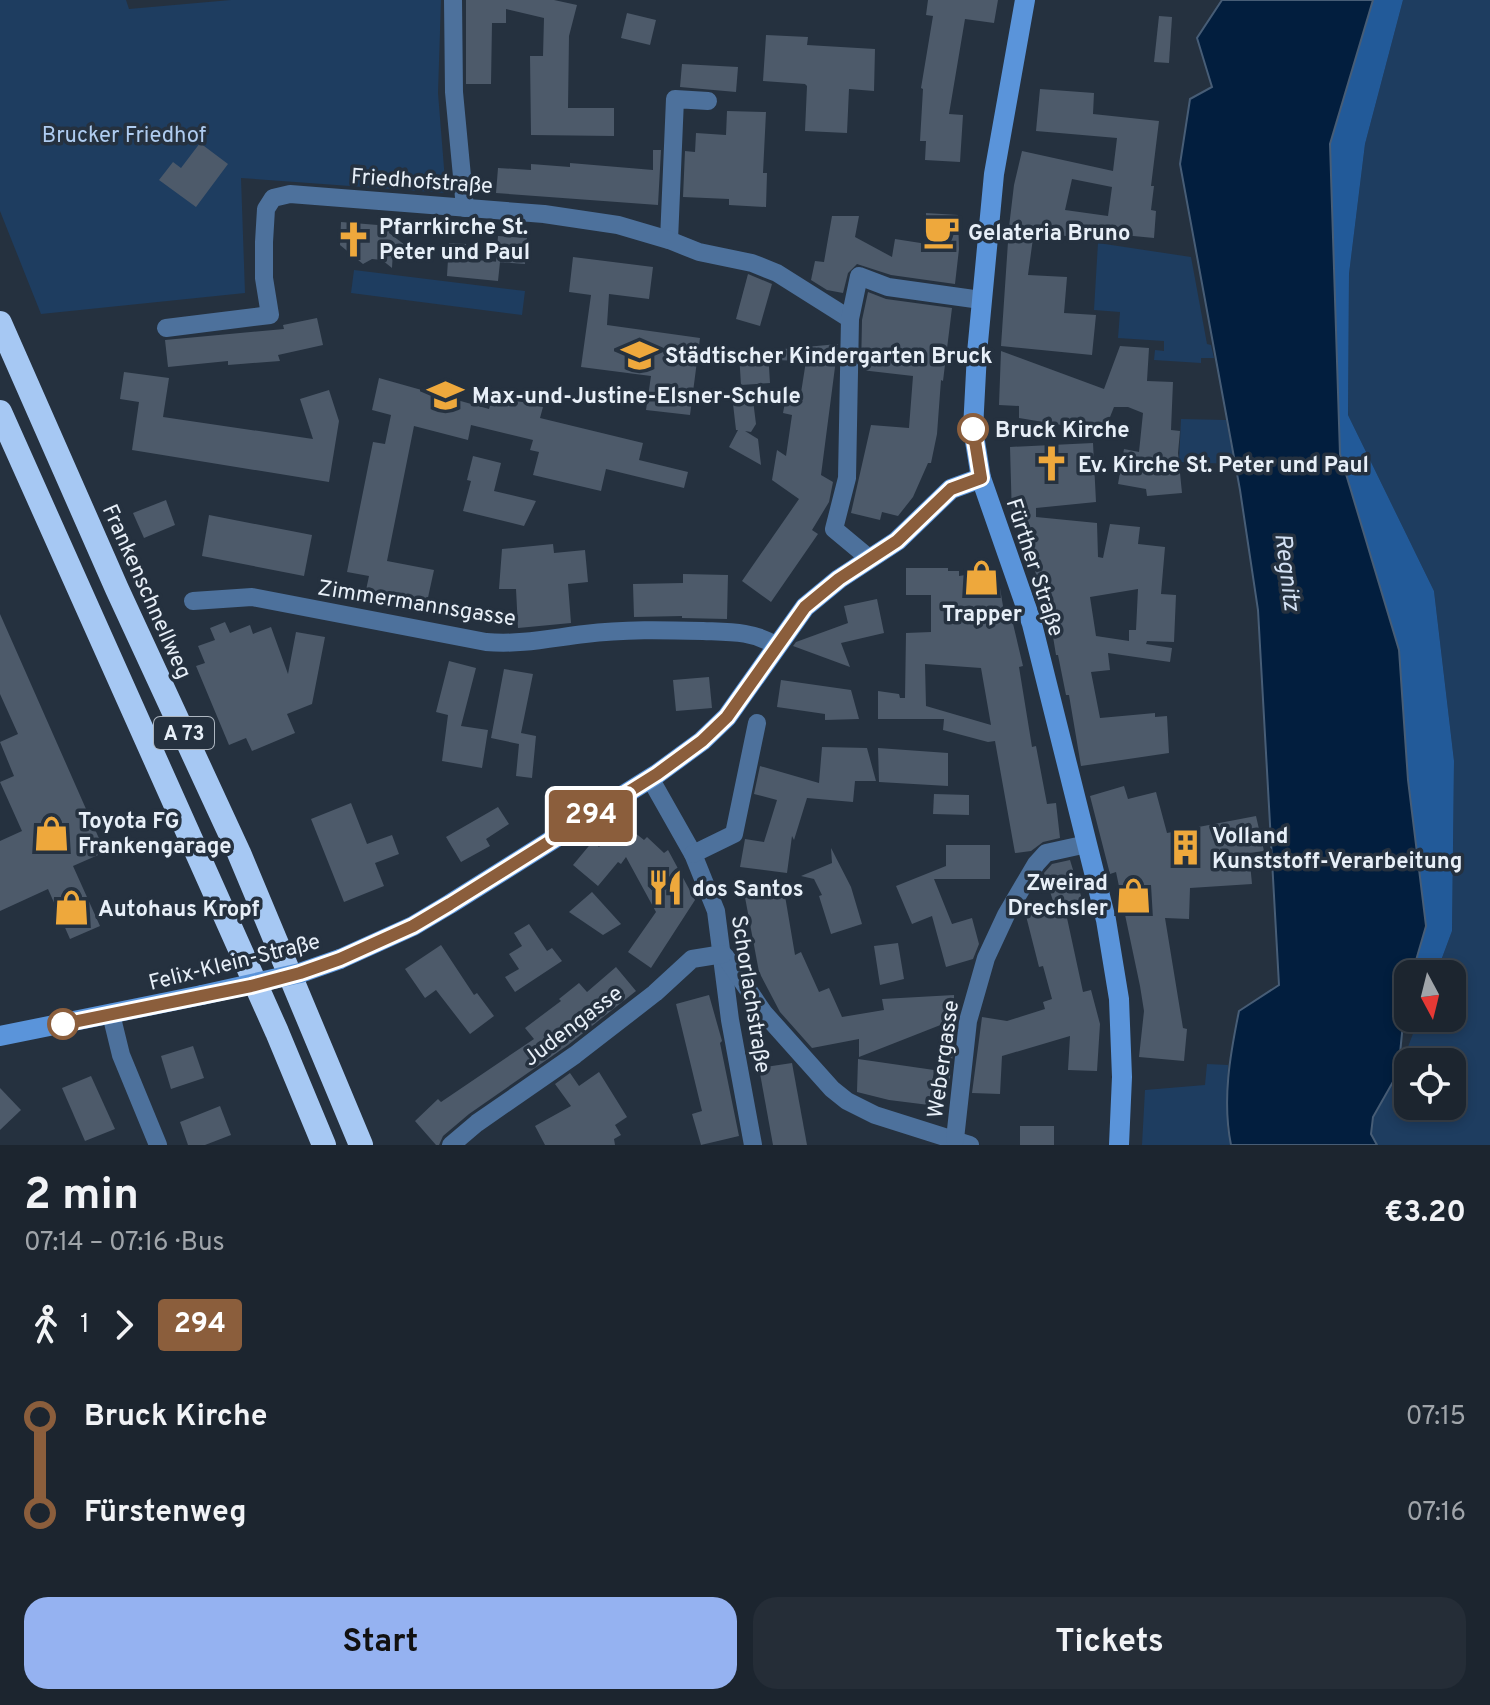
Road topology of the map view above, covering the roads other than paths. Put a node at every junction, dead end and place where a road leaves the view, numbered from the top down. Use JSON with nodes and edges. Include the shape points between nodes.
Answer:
{"nodes":[{"id":1,"x":453,"y":0,"type":"edge"},
{"id":2,"x":1025,"y":0,"type":"edge"},
{"id":3,"x":708,"y":101,"type":"dead end"},
{"id":4,"x":465,"y":208,"type":"junction"},
{"id":5,"x":669,"y":240,"type":"junction"},
{"id":6,"x":981,"y":300,"type":"junction"},
{"id":7,"x":850,"y":319,"type":"junction"},
{"id":8,"x":0,"y":323,"type":"edge"},
{"id":9,"x":166,"y":328,"type":"dead end"},
{"id":10,"x":0,"y":412,"type":"edge"},
{"id":11,"x":981,"y":478,"type":"junction"},
{"id":12,"x":870,"y":559,"type":"junction"},
{"id":13,"x":193,"y":601,"type":"dead end"},
{"id":14,"x":775,"y":645,"type":"junction"},
{"id":15,"x":757,"y":723,"type":"dead end"},
{"id":16,"x":650,"y":778,"type":"junction"},
{"id":17,"x":1087,"y":844,"type":"junction"},
{"id":18,"x":693,"y":854,"type":"junction"},
{"id":19,"x":723,"y":954,"type":"junction"},
{"id":20,"x":111,"y":1014,"type":"junction"},
{"id":21,"x":0,"y":1036,"type":"edge"},
{"id":22,"x":908,"y":1136,"type":"edge"},
{"id":23,"x":963,"y":1142,"type":"edge"},
{"id":24,"x":158,"y":1145,"type":"edge"},
{"id":25,"x":324,"y":1145,"type":"edge"},
{"id":26,"x":361,"y":1145,"type":"edge"},
{"id":27,"x":451,"y":1145,"type":"edge"},
{"id":28,"x":753,"y":1145,"type":"edge"},
{"id":29,"x":1119,"y":1145,"type":"edge"}],
"edges":[{"from":1,"to":4,"type":"street","via":[[454,92]]},
{"from":2,"to":6,"type":"street","name":"Fürther Straße","via":[[994,174]]},
{"from":3,"to":5,"type":"street","via":[[675,99]]},
{"from":4,"to":5,"type":"street","name":"Friedhofstraße","via":[[618,225]]},
{"from":4,"to":9,"type":"street","name":"Friedhofstraße","via":[[290,194],[273,198],[266,209],[264,278],[270,315]]},
{"from":5,"to":7,"type":"street","name":"Friedhofstraße","via":[[777,273]]},
{"from":6,"to":7,"type":"street","via":[[888,287],[859,276]]},
{"from":6,"to":11,"type":"street","name":"Fürther Straße","via":[[973,408]]},
{"from":7,"to":12,"type":"street","via":[[847,478],[834,529]]},
{"from":8,"to":26,"type":"highway","name":"Frankenschnellweg","number":"A 73","via":[[239,853]]},
{"from":10,"to":25,"type":"highway","number":"A 73"},
{"from":11,"to":12,"type":"street","name":"Felix-Klein-Straße","via":[[951,489],[897,541]]},
{"from":11,"to":17,"type":"street","name":"Fürther Straße","via":[[1032,624]]},
{"from":12,"to":14,"type":"street","name":"Felix-Klein-Straße","via":[[813,599]]},
{"from":13,"to":14,"type":"street","name":"Zimmermannsgasse","via":[[252,597],[513,645],[649,630],[742,633]]},
{"from":14,"to":16,"type":"street","name":"Felix-Klein-Straße","via":[[715,730]]},
{"from":15,"to":18,"type":"street","via":[[734,834]]},
{"from":16,"to":18,"type":"street","name":"Schorlachstraße"},
{"from":16,"to":20,"type":"street","name":"Felix-Klein-Straße","bridge":true,"via":[[413,926],[340,959],[275,979]]},
{"from":17,"to":23,"type":"street","name":"Webergasse","via":[[1046,853],[1036,864],[986,958],[968,1021]]},
{"from":17,"to":29,"type":"street","name":"Fürther Straße","via":[[1119,999]]},
{"from":18,"to":19,"type":"street","name":"Schorlachstraße","via":[[716,911]]},
{"from":19,"to":22,"type":"street","via":[[764,1013],[832,1089]]},
{"from":19,"to":27,"type":"street","name":"Judengasse","via":[[692,959],[655,993]]},
{"from":19,"to":28,"type":"street","name":"Schorlachstraße"},
{"from":20,"to":21,"type":"street","name":"Felix-Klein-Straße"},
{"from":20,"to":24,"type":"street","via":[[121,1055]]},
{"from":22,"to":23,"type":"street"}]}
